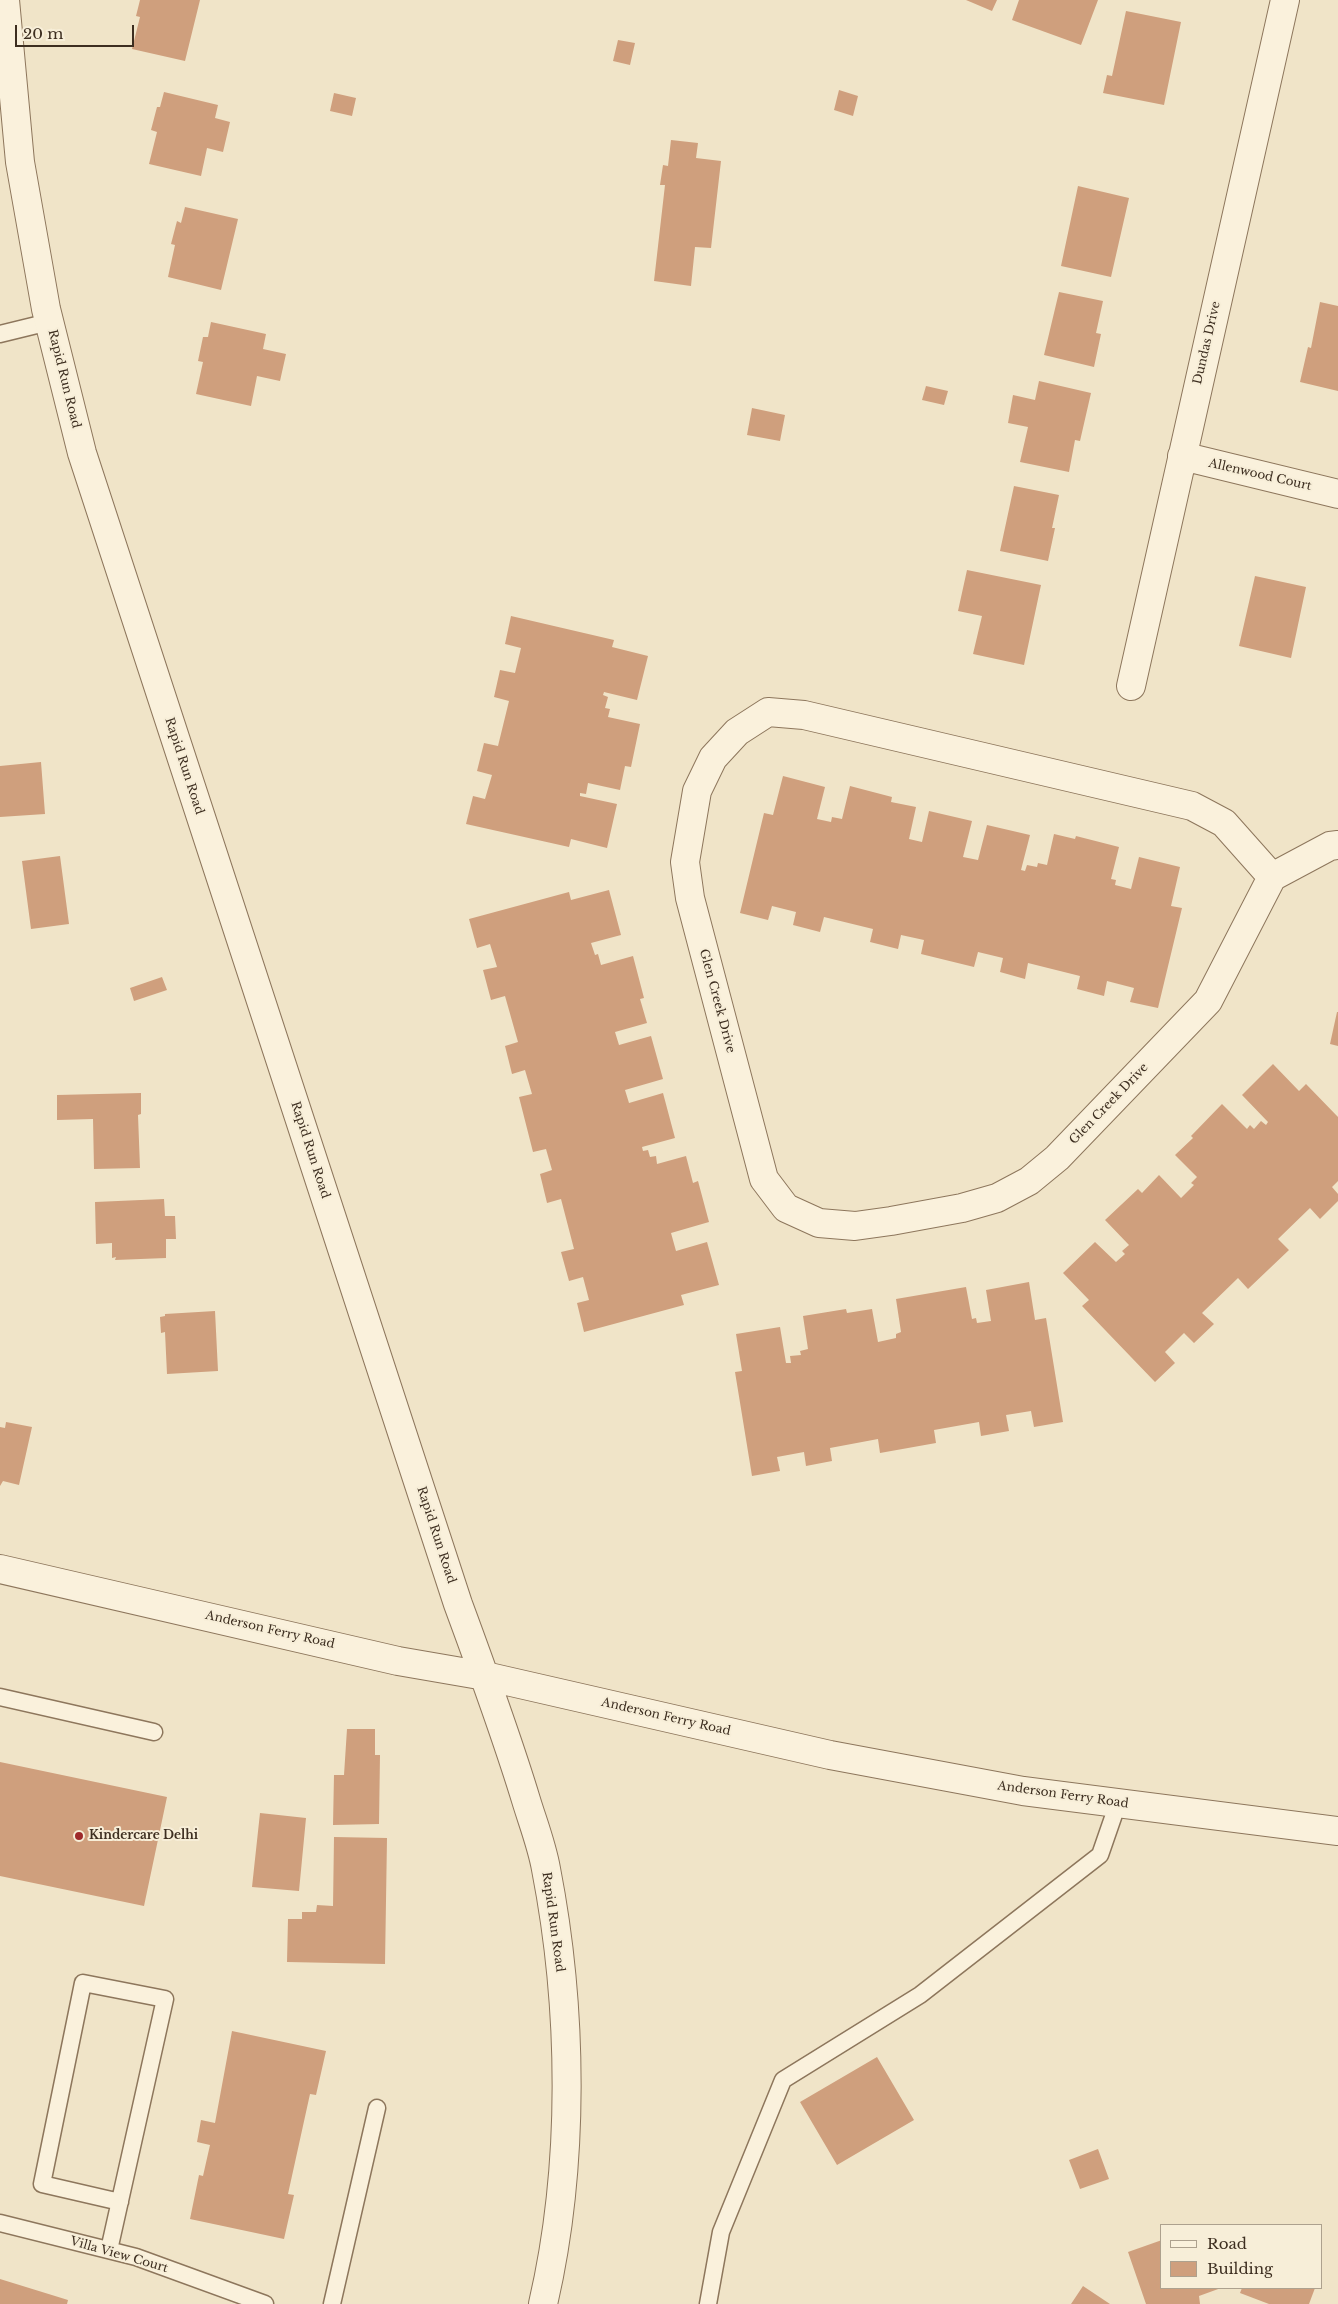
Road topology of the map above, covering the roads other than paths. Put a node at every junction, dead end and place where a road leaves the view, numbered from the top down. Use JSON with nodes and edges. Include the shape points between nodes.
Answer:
{"nodes":[{"id":1,"x":4,"y":0,"type":"edge"},
{"id":2,"x":1285,"y":0,"type":"edge"},
{"id":3,"x":49,"y":322,"type":"junction"},
{"id":4,"x":0,"y":334,"type":"edge"},
{"id":5,"x":1182,"y":456,"type":"junction"},
{"id":6,"x":1338,"y":494,"type":"edge"},
{"id":7,"x":1131,"y":686,"type":"dead end"},
{"id":8,"x":1338,"y":845,"type":"edge"},
{"id":9,"x":1272,"y":877,"type":"junction"},
{"id":10,"x":0,"y":1568,"type":"edge"},
{"id":11,"x":485,"y":1676,"type":"junction"},
{"id":12,"x":0,"y":1697,"type":"edge"},
{"id":13,"x":154,"y":1732,"type":"dead end"},
{"id":14,"x":1118,"y":1803,"type":"junction"},
{"id":15,"x":1338,"y":1830,"type":"edge"},
{"id":16,"x":378,"y":2108,"type":"dead end"},
{"id":17,"x":120,"y":2202,"type":"junction"},
{"id":18,"x":0,"y":2222,"type":"edge"},
{"id":19,"x":109,"y":2250,"type":"junction"},
{"id":20,"x":265,"y":2304,"type":"edge"},
{"id":21,"x":332,"y":2304,"type":"edge"},
{"id":22,"x":543,"y":2304,"type":"edge"},
{"id":23,"x":708,"y":2304,"type":"edge"}],
"edges":[{"from":1,"to":3,"type":"street","name":"Rapid Run Road","via":[[20,162]]},
{"from":2,"to":5,"type":"street","name":"Dundas Drive"},
{"from":3,"to":4,"type":"lane"},
{"from":3,"to":11,"type":"street","name":"Rapid Run Road","via":[[82,454],[110,542],[458,1604]]},
{"from":5,"to":6,"type":"street","name":"Allenwood Court"},
{"from":5,"to":7,"type":"street","name":"Dundas Drive"},
{"from":8,"to":9,"type":"street","via":[[1330,846]]},
{"from":9,"to":9,"type":"street","name":"Glen Creek Drive","via":[[1224,823],[1192,806],[804,715],[768,712],[738,732],[713,758],[697,791],[685,862],[690,898],[764,1179],[786,1208],[819,1223],[855,1226],[962,1208],[997,1198],[1029,1181],[1057,1158],[1208,1001]]},
{"from":10,"to":11,"type":"street","name":"Anderson Ferry Road","via":[[398,1661]]},
{"from":11,"to":14,"type":"street","name":"Anderson Ferry Road","via":[[830,1755],[1023,1791]]},
{"from":11,"to":22,"type":"street","name":"Rapid Run Road","via":[[546,1868],[561,1975],[566,2087],[563,2168],[552,2268]]},
{"from":12,"to":13,"type":"lane"},
{"from":14,"to":15,"type":"street","name":"Anderson Ferry Road"},
{"from":14,"to":23,"type":"lane","via":[[1100,1855],[920,1995],[783,2080],[721,2232]]},
{"from":16,"to":21,"type":"lane"},
{"from":17,"to":17,"type":"lane","via":[[165,1999],[82,1983],[42,2184]]},
{"from":17,"to":19,"type":"lane"},
{"from":18,"to":19,"type":"lane","name":"Villa View Court"},
{"from":19,"to":20,"type":"lane","name":"Villa View Court"}]}
